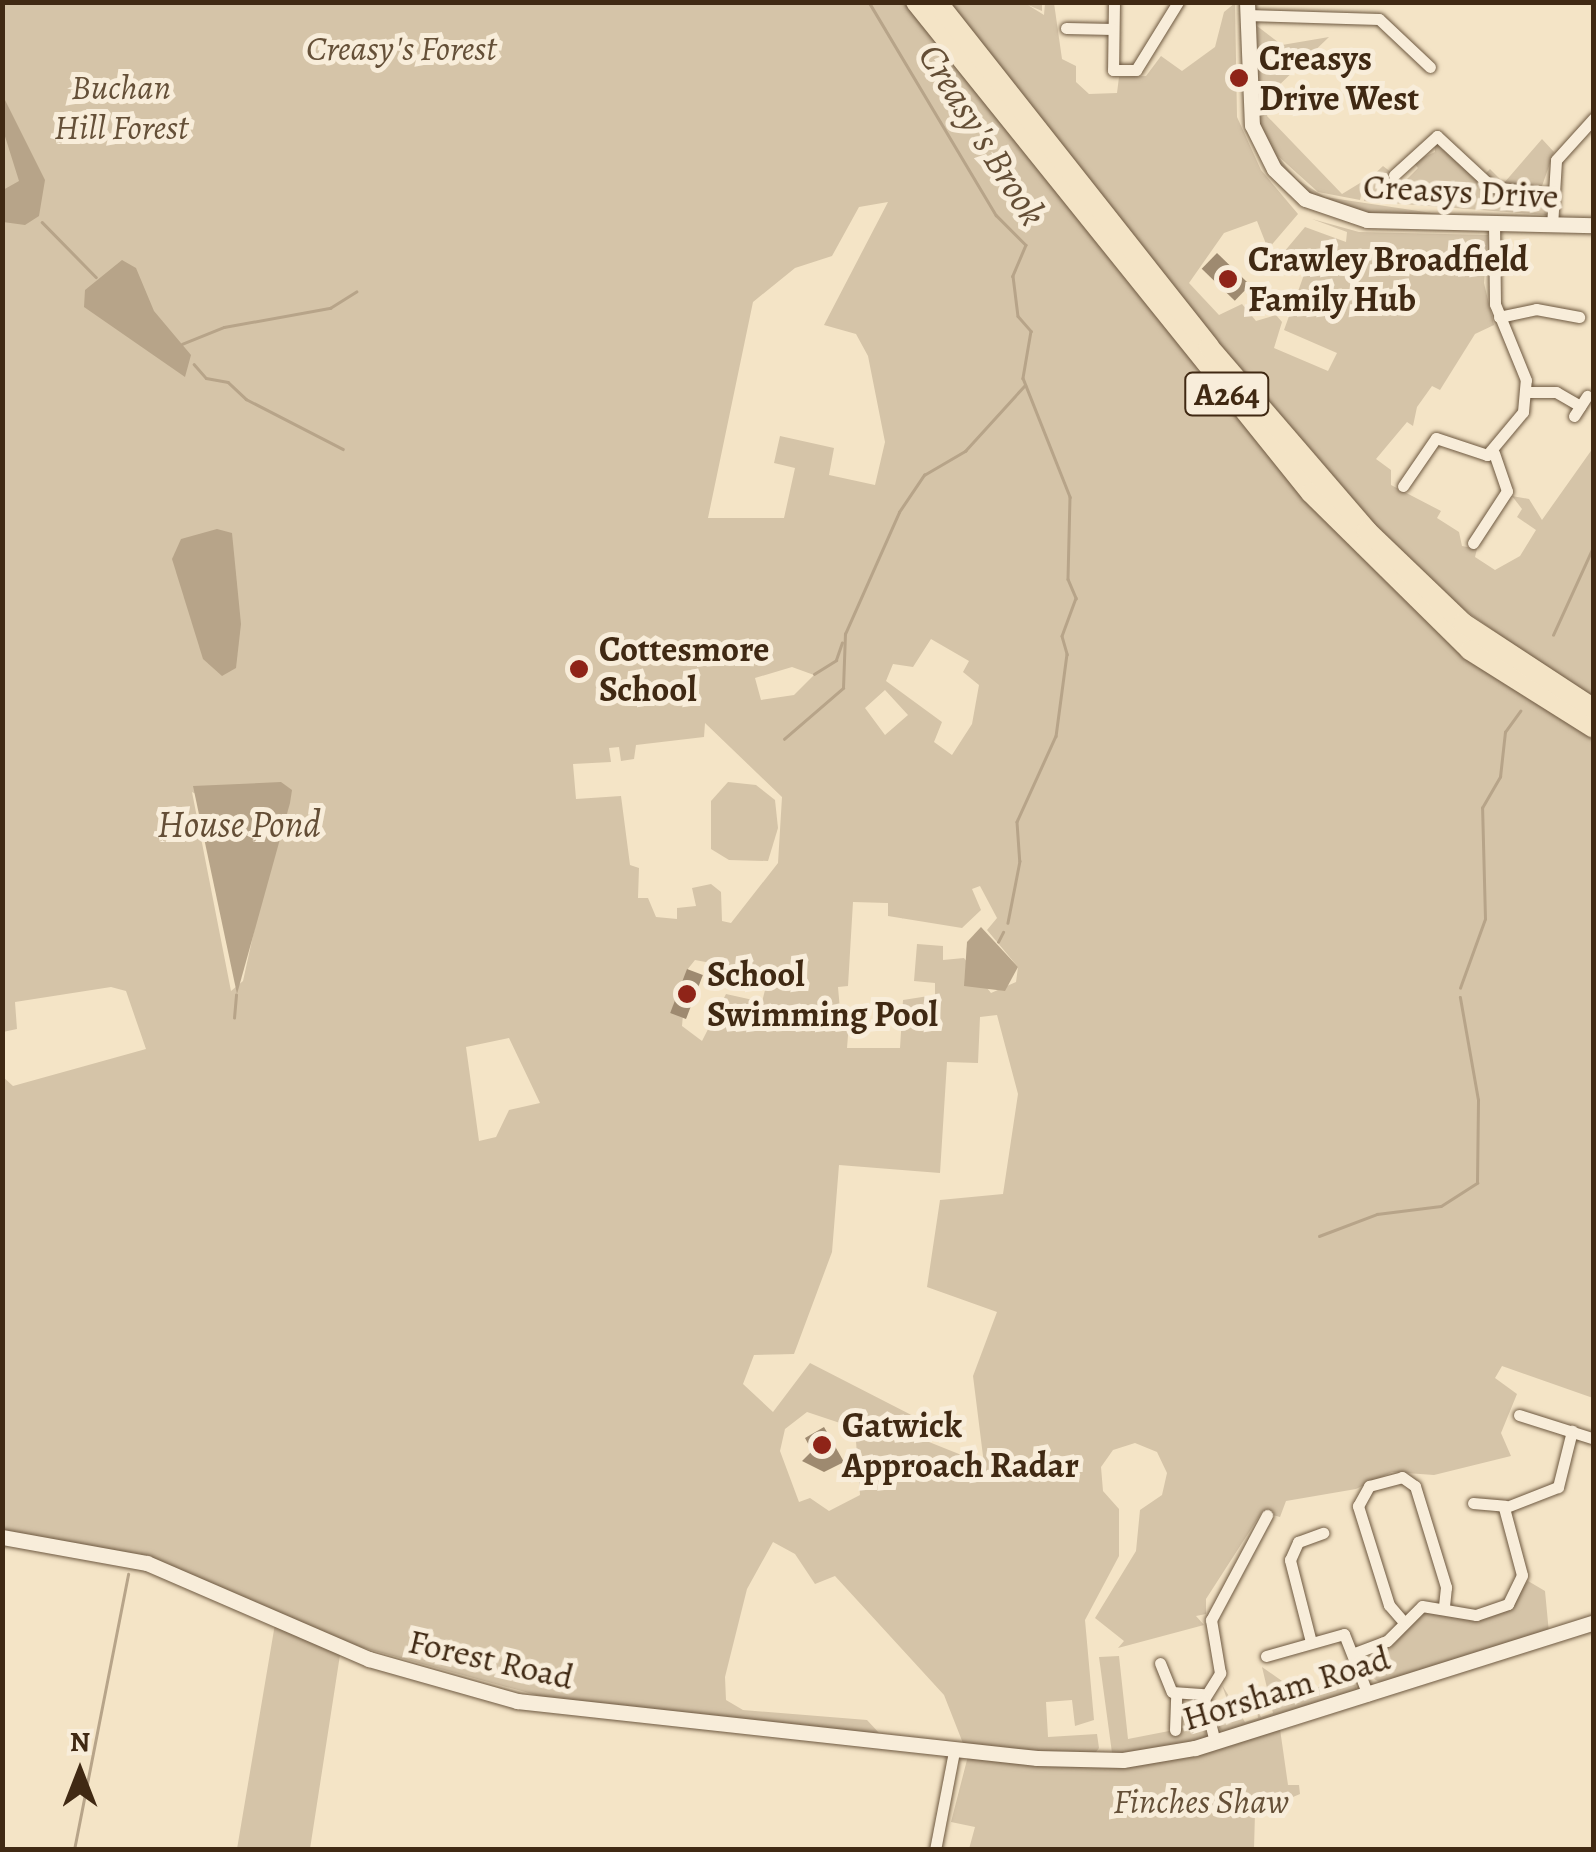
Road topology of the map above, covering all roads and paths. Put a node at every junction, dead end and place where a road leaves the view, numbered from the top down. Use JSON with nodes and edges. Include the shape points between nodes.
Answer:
{"nodes":[{"id":1,"x":916,"y":2,"type":"edge"},
{"id":2,"x":937,"y":2,"type":"edge"},
{"id":3,"x":1114,"y":2,"type":"edge"},
{"id":4,"x":1178,"y":2,"type":"edge"},
{"id":5,"x":1333,"y":2,"type":"edge"},
{"id":6,"x":1247,"y":9,"type":"edge"},
{"id":7,"x":1333,"y":17,"type":"junction"},
{"id":8,"x":1066,"y":28,"type":"dead end"},
{"id":9,"x":1113,"y":29,"type":"junction"},
{"id":10,"x":1430,"y":67,"type":"dead end"},
{"id":11,"x":1113,"y":70,"type":"junction"},
{"id":12,"x":1113,"y":87,"type":"dead end"},
{"id":13,"x":1594,"y":118,"type":"edge"},
{"id":14,"x":1394,"y":175,"type":"dead end"},
{"id":15,"x":1552,"y":194,"type":"junction"},
{"id":16,"x":1494,"y":224,"type":"junction"},
{"id":17,"x":1594,"y":225,"type":"edge"},
{"id":18,"x":1552,"y":226,"type":"junction"},
{"id":19,"x":1579,"y":316,"type":"dead end"},
{"id":20,"x":1499,"y":317,"type":"junction"},
{"id":21,"x":1526,"y":392,"type":"junction"},
{"id":22,"x":1580,"y":406,"type":"dead end"},
{"id":23,"x":1494,"y":453,"type":"junction"},
{"id":24,"x":1397,"y":470,"type":"dead end"},
{"id":25,"x":1493,"y":541,"type":"dead end"},
{"id":26,"x":1594,"y":709,"type":"edge"},
{"id":27,"x":1594,"y":728,"type":"edge"},
{"id":28,"x":1519,"y":1415,"type":"dead end"},
{"id":29,"x":1572,"y":1431,"type":"junction"},
{"id":30,"x":1592,"y":1438,"type":"edge"},
{"id":31,"x":1474,"y":1504,"type":"dead end"},
{"id":32,"x":1505,"y":1506,"type":"junction"},
{"id":33,"x":1267,"y":1515,"type":"dead end"},
{"id":34,"x":1324,"y":1533,"type":"dead end"},
{"id":35,"x":2,"y":1537,"type":"edge"},
{"id":36,"x":1444,"y":1606,"type":"junction"},
{"id":37,"x":1402,"y":1620,"type":"junction"},
{"id":38,"x":1594,"y":1622,"type":"edge"},
{"id":39,"x":1311,"y":1642,"type":"junction"},
{"id":40,"x":1355,"y":1654,"type":"junction"},
{"id":41,"x":1266,"y":1656,"type":"dead end"},
{"id":42,"x":1160,"y":1663,"type":"dead end"},
{"id":43,"x":1176,"y":1694,"type":"junction"},
{"id":44,"x":1204,"y":1694,"type":"junction"},
{"id":45,"x":1368,"y":1695,"type":"junction"},
{"id":46,"x":1174,"y":1730,"type":"dead end"},
{"id":47,"x":1216,"y":1742,"type":"junction"},
{"id":48,"x":954,"y":1751,"type":"junction"},
{"id":49,"x":986,"y":1753,"type":"joint"},
{"id":50,"x":935,"y":1850,"type":"edge"}],
"edges":[{"from":1,"to":27,"type":"highway","number":"A264","via":[[1310,493],[1460,642]]},
{"from":2,"to":26,"type":"highway","number":"A264","via":[[1210,348],[1376,541],[1463,623]]},
{"from":3,"to":9,"type":"street"},
{"from":4,"to":11,"type":"street","via":[[1145,66]]},
{"from":5,"to":7,"type":"street"},
{"from":6,"to":7,"type":"street"},
{"from":6,"to":16,"type":"street","name":"Creasys Drive","via":[[1252,126],[1294,191],[1357,219]]},
{"from":7,"to":10,"type":"street","via":[[1383,20]]},
{"from":8,"to":9,"type":"street"},
{"from":9,"to":11,"type":"street"},
{"from":11,"to":12,"type":"street"},
{"from":13,"to":15,"type":"street","via":[[1558,155]]},
{"from":14,"to":15,"type":"street","via":[[1437,136],[1492,188]]},
{"from":15,"to":18,"type":"street"},
{"from":16,"to":18,"type":"street","name":"Creasys Drive"},
{"from":16,"to":20,"type":"street"},
{"from":17,"to":18,"type":"street","name":"Creasys Drive"},
{"from":19,"to":20,"type":"street","via":[[1516,309]]},
{"from":20,"to":21,"type":"street"},
{"from":21,"to":22,"type":"street","via":[[1556,392]]},
{"from":21,"to":23,"type":"street","via":[[1519,423]]},
{"from":23,"to":24,"type":"street","via":[[1465,454],[1431,435],[1406,482]]},
{"from":23,"to":25,"type":"street","via":[[1507,491],[1477,538]]},
{"from":28,"to":29,"type":"street"},
{"from":29,"to":30,"type":"street"},
{"from":29,"to":32,"type":"street","via":[[1558,1486]]},
{"from":31,"to":32,"type":"street"},
{"from":32,"to":36,"type":"street","via":[[1522,1572],[1513,1598],[1481,1614]]},
{"from":33,"to":44,"type":"street","via":[[1216,1605],[1212,1638],[1220,1673]]},
{"from":34,"to":39,"type":"street","via":[[1296,1543],[1290,1560]]},
{"from":35,"to":48,"type":"street","name":"Forest Road","via":[[148,1563],[370,1659],[486,1694]]},
{"from":36,"to":37,"type":"street","via":[[1422,1606]]},
{"from":36,"to":37,"type":"street","via":[[1446,1587],[1416,1486],[1402,1477],[1370,1486],[1358,1506],[1389,1605]]},
{"from":37,"to":40,"type":"street","via":[[1387,1641]]},
{"from":38,"to":45,"type":"street","name":"Horsham Road"},
{"from":39,"to":40,"type":"street","via":[[1341,1634]]},
{"from":39,"to":41,"type":"street"},
{"from":40,"to":45,"type":"street"},
{"from":42,"to":43,"type":"street"},
{"from":43,"to":44,"type":"street"},
{"from":43,"to":46,"type":"street"},
{"from":44,"to":47,"type":"street"},
{"from":45,"to":47,"type":"street","name":"Horsham Road"},
{"from":47,"to":49,"type":"street","name":"Horsham Road","via":[[1123,1760]]},
{"from":48,"to":49,"type":"street","name":"Forest Road"},
{"from":48,"to":50,"type":"street"}]}
